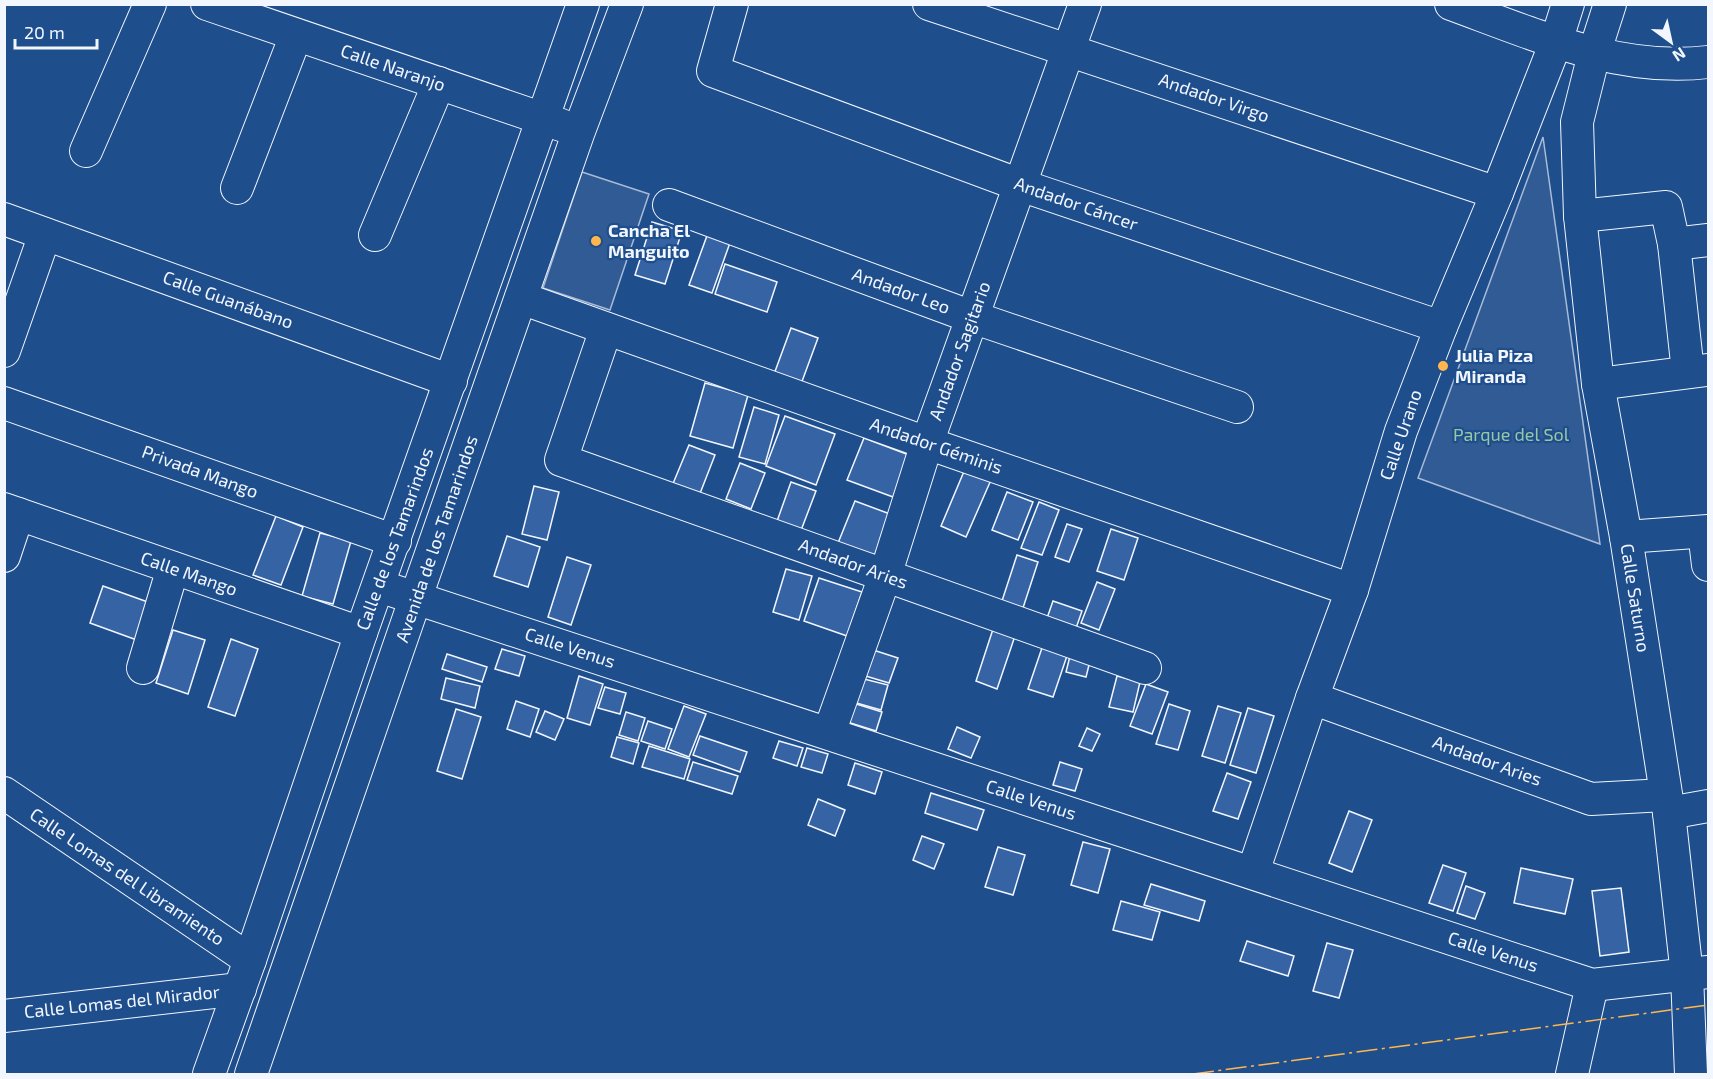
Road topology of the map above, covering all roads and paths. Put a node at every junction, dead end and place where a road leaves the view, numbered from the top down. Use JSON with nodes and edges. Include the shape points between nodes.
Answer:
{"nodes":[{"id":1,"x":150,"y":4,"type":"edge"},
{"id":2,"x":207,"y":4,"type":"edge"},
{"id":3,"x":583,"y":4,"type":"edge"},
{"id":4,"x":627,"y":4,"type":"edge"},
{"id":5,"x":732,"y":4,"type":"edge"},
{"id":6,"x":929,"y":4,"type":"edge"},
{"id":7,"x":1085,"y":4,"type":"edge"},
{"id":8,"x":1451,"y":4,"type":"edge"},
{"id":9,"x":1568,"y":4,"type":"edge"},
{"id":10,"x":1610,"y":4,"type":"edge"},
{"id":11,"x":296,"y":35,"type":"junction"},
{"id":12,"x":1556,"y":42,"type":"junction"},
{"id":13,"x":1069,"y":49,"type":"junction"},
{"id":14,"x":1594,"y":54,"type":"junction"},
{"id":15,"x":1708,"y":62,"type":"edge"},
{"id":16,"x":439,"y":83,"type":"junction"},
{"id":17,"x":543,"y":118,"type":"junction"},
{"id":18,"x":579,"y":131,"type":"junction"},
{"id":19,"x":86,"y":151,"type":"dead end"},
{"id":20,"x":1020,"y":185,"type":"junction"},
{"id":21,"x":237,"y":188,"type":"dead end"},
{"id":22,"x":1497,"y":193,"type":"junction"},
{"id":23,"x":669,"y":206,"type":"dead end"},
{"id":24,"x":1580,"y":216,"type":"junction"},
{"id":25,"x":4,"y":219,"type":"edge"},
{"id":26,"x":45,"y":234,"type":"junction"},
{"id":27,"x":375,"y":235,"type":"dead end"},
{"id":28,"x":1708,"y":240,"type":"edge"},
{"id":29,"x":1674,"y":244,"type":"junction"},
{"id":30,"x":521,"y":298,"type":"junction"},
{"id":31,"x":972,"y":318,"type":"junction"},
{"id":32,"x":1441,"y":327,"type":"junction"},
{"id":33,"x":606,"y":329,"type":"junction"},
{"id":34,"x":4,"y":351,"type":"edge"},
{"id":35,"x":1698,"y":371,"type":"edge"},
{"id":36,"x":451,"y":381,"type":"junction"},
{"id":37,"x":1598,"y":384,"type":"junction"},
{"id":38,"x":4,"y":403,"type":"edge"},
{"id":39,"x":1238,"y":407,"type":"dead end"},
{"id":40,"x":927,"y":443,"type":"junction"},
{"id":41,"x":11,"y":512,"type":"edge"},
{"id":42,"x":1706,"y":531,"type":"edge"},
{"id":43,"x":1626,"y":537,"type":"junction"},
{"id":44,"x":395,"y":542,"type":"junction"},
{"id":45,"x":4,"y":556,"type":"edge"},
{"id":46,"x":1708,"y":565,"type":"edge"},
{"id":47,"x":173,"y":568,"type":"junction"},
{"id":48,"x":885,"y":576,"type":"junction"},
{"id":49,"x":379,"y":586,"type":"junction"},
{"id":50,"x":1352,"y":591,"type":"junction"},
{"id":51,"x":416,"y":597,"type":"junction"},
{"id":52,"x":361,"y":633,"type":"junction"},
{"id":53,"x":143,"y":668,"type":"dead end"},
{"id":54,"x":1145,"y":668,"type":"dead end"},
{"id":55,"x":1312,"y":698,"type":"junction"},
{"id":56,"x":829,"y":733,"type":"junction"},
{"id":57,"x":4,"y":794,"type":"edge"},
{"id":58,"x":1667,"y":804,"type":"junction"},
{"id":59,"x":1708,"y":806,"type":"edge"},
{"id":60,"x":35,"y":816,"type":"junction"},
{"id":61,"x":4,"y":820,"type":"edge"},
{"id":62,"x":1253,"y":872,"type":"junction"},
{"id":63,"x":1698,"y":974,"type":"edge"},
{"id":64,"x":245,"y":975,"type":"junction"},
{"id":65,"x":1592,"y":985,"type":"junction"},
{"id":66,"x":4,"y":1016,"type":"edge"},
{"id":67,"x":209,"y":1074,"type":"edge"},
{"id":68,"x":251,"y":1074,"type":"edge"},
{"id":69,"x":1572,"y":1074,"type":"edge"},
{"id":70,"x":1691,"y":1074,"type":"edge"}],
"edges":[{"from":1,"to":19,"type":"street"},
{"from":2,"to":11,"type":"street","name":"Calle Naranjo"},
{"from":3,"to":17,"type":"street","name":"Calle de los Tamarindos"},
{"from":4,"to":18,"type":"street","name":"Avenida de los Tamarindos"},
{"from":5,"to":20,"type":"street","name":"Andador Cáncer","via":[[713,71]]},
{"from":6,"to":13,"type":"street","name":"Andador Virgo"},
{"from":7,"to":13,"type":"street","name":"Andador Sagitario"},
{"from":8,"to":12,"type":"street"},
{"from":9,"to":12,"type":"street","name":"Calle Urano"},
{"from":10,"to":14,"type":"street"},
{"from":11,"to":16,"type":"street","name":"Calle Naranjo"},
{"from":11,"to":21,"type":"street"},
{"from":12,"to":14,"type":"street"},
{"from":12,"to":22,"type":"street","name":"Calle Urano"},
{"from":13,"to":20,"type":"street","name":"Andador Sagitario"},
{"from":13,"to":22,"type":"street","name":"Andador Virgo"},
{"from":14,"to":15,"type":"street","via":[[1682,66]]},
{"from":14,"to":24,"type":"street","name":"Calle Saturno","via":[[1576,122]]},
{"from":16,"to":17,"type":"street","name":"Calle Naranjo"},
{"from":16,"to":27,"type":"street"},
{"from":17,"to":18,"type":"street","name":"Calle Naranjo"},
{"from":17,"to":36,"type":"street","name":"Calle de los Tamarindos"},
{"from":18,"to":30,"type":"street","name":"Avenida de los Tamarindos"},
{"from":20,"to":31,"type":"street","name":"Andador Sagitario"},
{"from":20,"to":32,"type":"street","name":"Andador Cáncer"},
{"from":22,"to":32,"type":"street","name":"Calle Urano"},
{"from":23,"to":31,"type":"street","name":"Andador Leo"},
{"from":24,"to":29,"type":"street","via":[[1666,207]]},
{"from":24,"to":37,"type":"street","name":"Calle Saturno"},
{"from":25,"to":26,"type":"street","name":"Calle Guanábano"},
{"from":26,"to":34,"type":"street"},
{"from":26,"to":36,"type":"street","name":"Calle Guanábano"},
{"from":28,"to":29,"type":"street"},
{"from":29,"to":35,"type":"street"},
{"from":30,"to":33,"type":"street","name":"Andador Géminis"},
{"from":30,"to":51,"type":"street","name":"Avenida de los Tamarindos"},
{"from":31,"to":39,"type":"street","name":"Andador Leo"},
{"from":31,"to":40,"type":"street","name":"Andador Sagitario"},
{"from":32,"to":50,"type":"street","name":"Calle Urano","via":[[1401,430]]},
{"from":33,"to":40,"type":"street","name":"Andador Géminis"},
{"from":33,"to":48,"type":"street","name":"Andador Aries","via":[[561,460]]},
{"from":35,"to":37,"type":"street"},
{"from":36,"to":44,"type":"street","name":"Calle de los Tamarindos"},
{"from":37,"to":43,"type":"street","name":"Calle Saturno"},
{"from":38,"to":44,"type":"street","name":"Privada Mango"},
{"from":40,"to":48,"type":"street","name":"Andador Sagitario"},
{"from":40,"to":50,"type":"street","name":"Andador Géminis"},
{"from":41,"to":45,"type":"street","name":"Calle Mango"},
{"from":41,"to":47,"type":"street","name":"Calle Mango"},
{"from":42,"to":43,"type":"street"},
{"from":42,"to":46,"type":"street"},
{"from":43,"to":58,"type":"street","name":"Calle Saturno"},
{"from":44,"to":49,"type":"street","name":"Calle de los Tamarindos"},
{"from":47,"to":52,"type":"street","name":"Calle Mango"},
{"from":47,"to":53,"type":"street"},
{"from":48,"to":54,"type":"street","name":"Andador Aries"},
{"from":48,"to":56,"type":"street","name":"Andador Sagitario"},
{"from":49,"to":51,"type":"street","name":"Calle Venus"},
{"from":49,"to":52,"type":"street","name":"Calle de los Tamarindos"},
{"from":50,"to":55,"type":"street","name":"Calle Urano"},
{"from":51,"to":56,"type":"street","name":"Calle Venus"},
{"from":51,"to":68,"type":"street","name":"Avenida de los Tamarindos"},
{"from":52,"to":64,"type":"street","name":"Calle de los Tamarindos"},
{"from":55,"to":58,"type":"street","name":"Andador Aries","via":[[1591,799]]},
{"from":55,"to":62,"type":"street","name":"Calle Urano"},
{"from":56,"to":62,"type":"street","name":"Calle Venus"},
{"from":57,"to":60,"type":"street","name":"Calle Lomas del Libramiento"},
{"from":58,"to":59,"type":"street","name":"Andador Aries"},
{"from":58,"to":63,"type":"street","name":"Calle Saturno"},
{"from":60,"to":61,"type":"street"},
{"from":60,"to":64,"type":"street","name":"Calle Lomas del Libramiento"},
{"from":62,"to":65,"type":"street","name":"Calle Venus"},
{"from":63,"to":65,"type":"street","name":"Calle Venus"},
{"from":63,"to":70,"type":"street","name":"Calle Saturno"},
{"from":64,"to":66,"type":"street","name":"Calle Lomas del Mirador"},
{"from":64,"to":67,"type":"street","name":"Calle de los Tamarindos"},
{"from":65,"to":69,"type":"street"}]}
